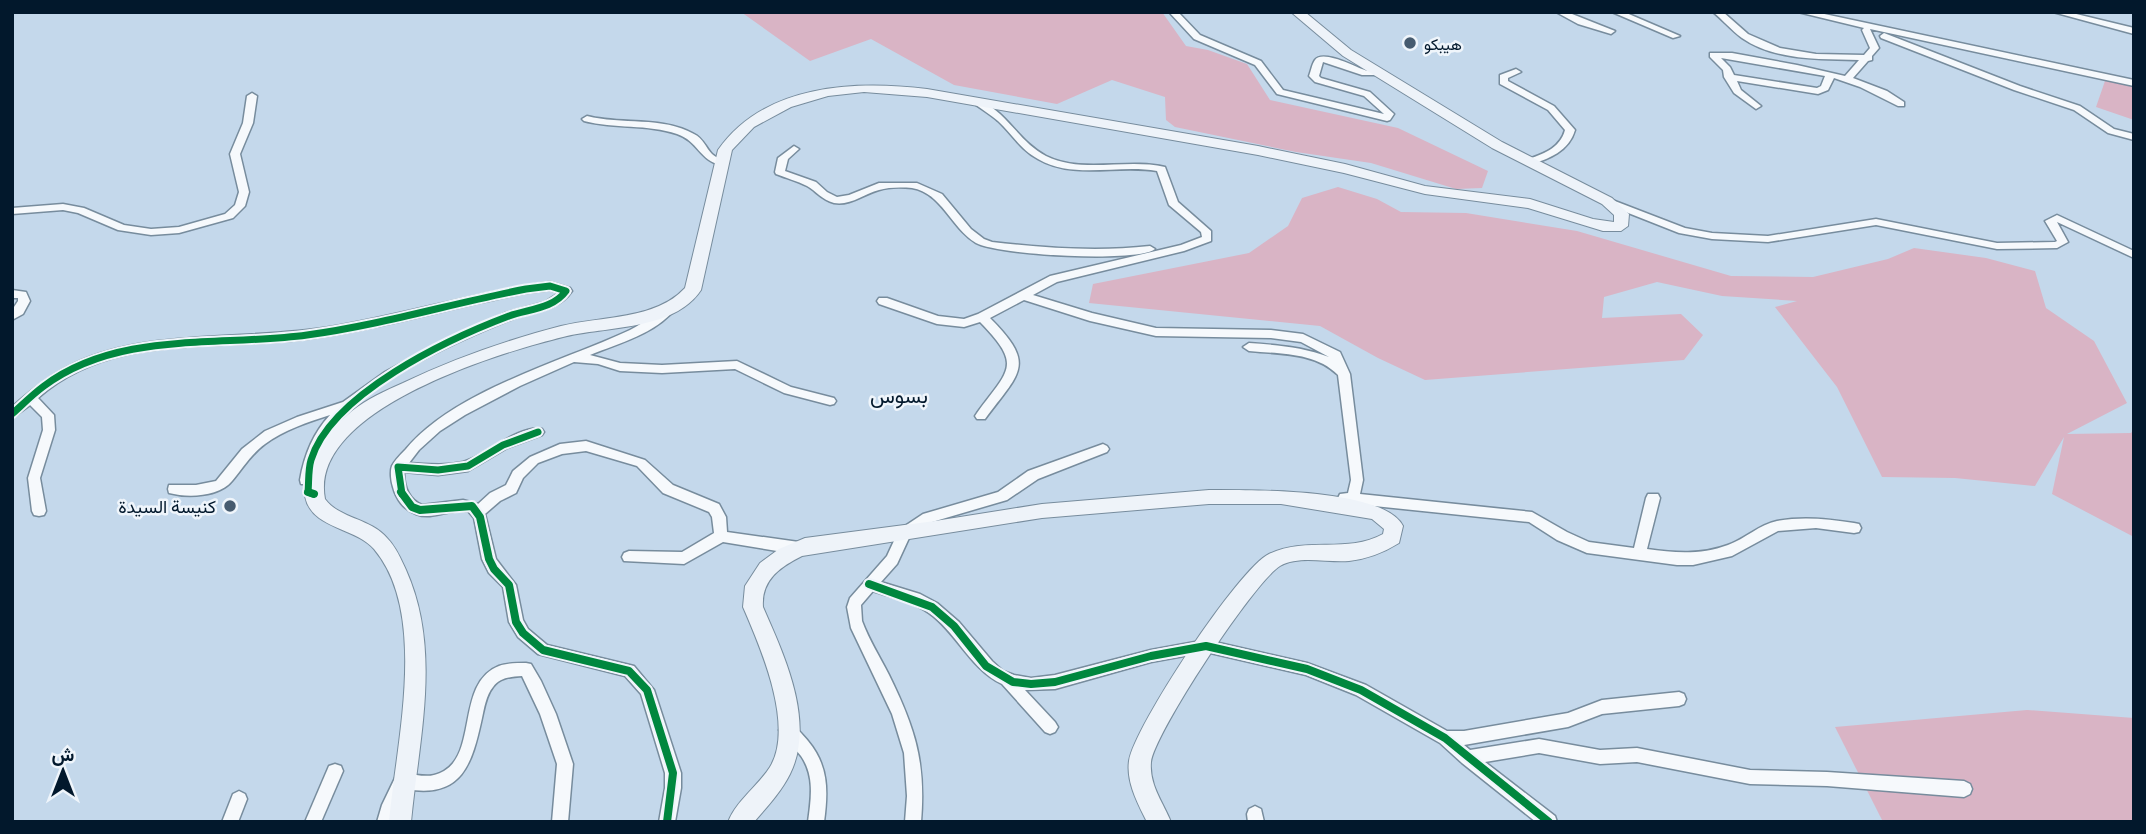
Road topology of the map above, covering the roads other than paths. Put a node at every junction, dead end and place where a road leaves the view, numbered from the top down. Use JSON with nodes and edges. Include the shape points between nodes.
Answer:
{"nodes":[{"id":1,"x":1173,"y":12,"type":"edge"},
{"id":2,"x":1297,"y":12,"type":"edge"},
{"id":3,"x":1560,"y":12,"type":"edge"},
{"id":4,"x":1616,"y":12,"type":"edge"},
{"id":5,"x":1717,"y":12,"type":"edge"},
{"id":6,"x":1802,"y":12,"type":"edge"},
{"id":7,"x":2057,"y":12,"type":"edge"},
{"id":8,"x":1847,"y":22,"type":"junction"},
{"id":9,"x":1866,"y":30,"type":"junction"},
{"id":10,"x":1612,"y":31,"type":"dead end"},
{"id":11,"x":2134,"y":31,"type":"edge"},
{"id":12,"x":1676,"y":36,"type":"dead end"},
{"id":13,"x":1869,"y":58,"type":"junction"},
{"id":14,"x":1368,"y":66,"type":"junction"},
{"id":15,"x":1516,"y":72,"type":"dead end"},
{"id":16,"x":1830,"y":76,"type":"junction"},
{"id":17,"x":1729,"y":77,"type":"junction"},
{"id":18,"x":1846,"y":80,"type":"junction"},
{"id":19,"x":2134,"y":83,"type":"edge"},
{"id":20,"x":252,"y":96,"type":"dead end"},
{"id":21,"x":979,"y":103,"type":"junction"},
{"id":22,"x":1901,"y":104,"type":"dead end"},
{"id":23,"x":1756,"y":106,"type":"dead end"},
{"id":24,"x":587,"y":118,"type":"dead end"},
{"id":25,"x":2134,"y":137,"type":"edge"},
{"id":26,"x":794,"y":149,"type":"dead end"},
{"id":27,"x":720,"y":162,"type":"junction"},
{"id":28,"x":1529,"y":162,"type":"junction"},
{"id":29,"x":1606,"y":201,"type":"junction"},
{"id":30,"x":12,"y":211,"type":"edge"},
{"id":31,"x":1208,"y":234,"type":"junction"},
{"id":32,"x":2134,"y":255,"type":"edge"},
{"id":33,"x":12,"y":294,"type":"edge"},
{"id":34,"x":1022,"y":295,"type":"junction"},
{"id":35,"x":883,"y":301,"type":"dead end"},
{"id":36,"x":670,"y":309,"type":"junction"},
{"id":37,"x":12,"y":316,"type":"edge"},
{"id":38,"x":982,"y":317,"type":"junction"},
{"id":39,"x":1249,"y":347,"type":"dead end"},
{"id":40,"x":571,"y":359,"type":"junction"},
{"id":41,"x":1341,"y":370,"type":"junction"},
{"id":42,"x":30,"y":398,"type":"junction"},
{"id":43,"x":830,"y":401,"type":"dead end"},
{"id":44,"x":345,"y":406,"type":"junction"},
{"id":45,"x":12,"y":414,"type":"edge"},
{"id":46,"x":981,"y":416,"type":"dead end"},
{"id":47,"x":538,"y":432,"type":"dead end"},
{"id":48,"x":1103,"y":449,"type":"dead end"},
{"id":49,"x":398,"y":467,"type":"junction"},
{"id":50,"x":174,"y":489,"type":"dead end"},
{"id":51,"x":314,"y":494,"type":"junction"},
{"id":52,"x":1281,"y":497,"type":"junction"},
{"id":53,"x":1353,"y":498,"type":"junction"},
{"id":54,"x":1653,"y":498,"type":"dead end"},
{"id":55,"x":39,"y":511,"type":"dead end"},
{"id":56,"x":478,"y":512,"type":"junction"},
{"id":57,"x":1854,"y":528,"type":"dead end"},
{"id":58,"x":904,"y":534,"type":"junction"},
{"id":59,"x":721,"y":536,"type":"junction"},
{"id":60,"x":805,"y":546,"type":"junction"},
{"id":61,"x":1639,"y":555,"type":"junction"},
{"id":62,"x":629,"y":557,"type":"dead end"},
{"id":63,"x":869,"y":584,"type":"junction"},
{"id":64,"x":1206,"y":646,"type":"junction"},
{"id":65,"x":1009,"y":683,"type":"junction"},
{"id":66,"x":1679,"y":699,"type":"dead end"},
{"id":67,"x":1050,"y":727,"type":"dead end"},
{"id":68,"x":787,"y":730,"type":"junction"},
{"id":69,"x":1445,"y":738,"type":"junction"},
{"id":70,"x":1467,"y":758,"type":"junction"},
{"id":71,"x":335,"y":771,"type":"dead end"},
{"id":72,"x":402,"y":781,"type":"junction"},
{"id":73,"x":1964,"y":789,"type":"dead end"},
{"id":74,"x":239,"y":799,"type":"dead end"},
{"id":75,"x":230,"y":822,"type":"edge"},
{"id":76,"x":313,"y":822,"type":"edge"},
{"id":77,"x":385,"y":822,"type":"edge"},
{"id":78,"x":400,"y":822,"type":"edge"},
{"id":79,"x":560,"y":822,"type":"edge"},
{"id":80,"x":667,"y":822,"type":"edge"},
{"id":81,"x":739,"y":822,"type":"edge"},
{"id":82,"x":816,"y":822,"type":"edge"},
{"id":83,"x":913,"y":822,"type":"edge"},
{"id":84,"x":1160,"y":822,"type":"edge"},
{"id":85,"x":1549,"y":822,"type":"edge"}],
"edges":[{"from":1,"to":14,"type":"street","via":[[1197,37],[1258,63],[1280,92],[1387,118],[1387,110],[1367,94],[1314,76],[1320,59],[1375,73]]},
{"from":2,"to":14,"type":"main road"},
{"from":3,"to":10,"type":"street"},
{"from":4,"to":12,"type":"street"},
{"from":5,"to":13,"type":"street","via":[[1747,38],[1768,46],[1808,56]]},
{"from":6,"to":8,"type":"street"},
{"from":7,"to":11,"type":"street"},
{"from":8,"to":9,"type":"street"},
{"from":8,"to":19,"type":"street"},
{"from":9,"to":13,"type":"street","via":[[1875,44]]},
{"from":9,"to":25,"type":"street","via":[[2077,108],[2111,131]]},
{"from":13,"to":18,"type":"street"},
{"from":14,"to":28,"type":"main road"},
{"from":15,"to":28,"type":"street","via":[[1503,77],[1503,82],[1551,108],[1570,130],[1569,138],[1551,154]]},
{"from":16,"to":17,"type":"street","via":[[1825,89],[1818,90]]},
{"from":16,"to":17,"type":"street","via":[[1715,54]]},
{"from":16,"to":18,"type":"street"},
{"from":17,"to":23,"type":"street","via":[[1737,91]]},
{"from":18,"to":22,"type":"street"},
{"from":20,"to":30,"type":"street","via":[[235,154],[244,192],[229,216],[179,230],[151,232],[122,228],[63,207]]},
{"from":21,"to":27,"type":"main road","via":[[930,94],[844,90],[755,119],[730,139]]},
{"from":21,"to":29,"type":"main road","via":[[1224,144],[1337,166],[1425,190],[1528,204],[1599,226],[1621,226],[1622,214]]},
{"from":21,"to":31,"type":"street","via":[[1042,158],[1060,165],[1161,169],[1173,203]]},
{"from":24,"to":27,"type":"street","via":[[620,126],[673,128],[700,141],[708,157]]},
{"from":26,"to":31,"type":"street","via":[[783,158],[780,172],[812,184],[831,198],[851,198],[878,186],[913,185],[932,192],[967,231],[991,245],[1129,253],[1179,245]]},
{"from":27,"to":36,"type":"main road","via":[[693,290]]},
{"from":28,"to":29,"type":"main road"},
{"from":29,"to":32,"type":"street","via":[[1683,230],[1744,239],[1876,222],[1988,244],[2057,245],[2063,242],[2050,221],[2057,218]]},
{"from":31,"to":34,"type":"street","via":[[1207,239],[1184,248],[1054,279]]},
{"from":33,"to":37,"type":"street","via":[[22,295],[24,301]]},
{"from":34,"to":38,"type":"street"},
{"from":34,"to":41,"type":"street","via":[[1157,332],[1303,338],[1336,355]]},
{"from":35,"to":38,"type":"street","via":[[950,323]]},
{"from":36,"to":40,"type":"street","via":[[657,322]]},
{"from":36,"to":51,"type":"main road","via":[[513,345],[385,399],[350,421],[337,436],[319,469]]},
{"from":38,"to":46,"type":"street","via":[[1010,345],[1015,364]]},
{"from":39,"to":41,"type":"street","via":[[1302,354]]},
{"from":40,"to":43,"type":"street","via":[[598,360],[620,368],[737,365],[788,390]]},
{"from":40,"to":49,"type":"street","via":[[457,414],[408,453]]},
{"from":41,"to":53,"type":"street","via":[[1357,480]]},
{"from":42,"to":44,"type":"street","via":[[91,360],[142,346],[309,334],[526,289],[550,286],[566,290],[559,299],[511,316],[408,365]]},
{"from":42,"to":45,"type":"street"},
{"from":42,"to":55,"type":"street","via":[[48,415],[49,430],[34,478]]},
{"from":44,"to":50,"type":"street","via":[[301,419],[262,440],[217,488]]},
{"from":44,"to":51,"type":"street","via":[[329,424],[311,460],[306,479],[308,492]]},
{"from":47,"to":49,"type":"street","via":[[503,445],[468,466],[438,470]]},
{"from":48,"to":58,"type":"street","via":[[1033,475],[1002,496],[928,517]]},
{"from":49,"to":56,"type":"street","via":[[398,487],[415,509],[427,512],[466,504]]},
{"from":51,"to":72,"type":"main road","via":[[329,515],[379,541],[392,559],[409,601],[417,665]]},
{"from":52,"to":53,"type":"street"},
{"from":52,"to":58,"type":"main road","via":[[1209,497],[1042,511]]},
{"from":52,"to":64,"type":"main road","via":[[1378,513],[1394,526],[1392,538],[1367,553],[1274,560],[1261,570]]},
{"from":53,"to":61,"type":"street","via":[[1532,517],[1572,541]]},
{"from":54,"to":61,"type":"street"},
{"from":56,"to":59,"type":"street","via":[[511,489],[534,460],[559,449],[596,447],[641,463],[668,489],[714,508]]},
{"from":56,"to":80,"type":"street","via":[[489,559],[509,585],[516,622],[523,633],[543,650],[629,671],[647,690],[673,773]]},
{"from":57,"to":61,"type":"street","via":[[1794,523],[1776,526],[1749,543],[1713,556]]},
{"from":58,"to":60,"type":"main road"},
{"from":58,"to":63,"type":"street","via":[[892,560]]},
{"from":59,"to":60,"type":"street"},
{"from":59,"to":62,"type":"street","via":[[684,558]]},
{"from":60,"to":68,"type":"main road","via":[[769,566],[752,594],[782,683]]},
{"from":63,"to":65,"type":"street","via":[[939,612],[981,660]]},
{"from":63,"to":83,"type":"street","via":[[853,611],[910,737],[917,780]]},
{"from":64,"to":65,"type":"street","via":[[1041,685]]},
{"from":64,"to":69,"type":"street","via":[[1307,669],[1361,690]]},
{"from":64,"to":84,"type":"main road","via":[[1146,740],[1140,759],[1148,802]]},
{"from":65,"to":67,"type":"street"},
{"from":66,"to":69,"type":"street","via":[[1602,707],[1568,720]]},
{"from":68,"to":81,"type":"main road","via":[[783,765]]},
{"from":68,"to":82,"type":"street","via":[[808,750],[818,770]]},
{"from":69,"to":70,"type":"street"},
{"from":70,"to":73,"type":"street","via":[[1539,746],[1600,757],[1637,755],[1749,778]]},
{"from":70,"to":85,"type":"street"},
{"from":71,"to":76,"type":"street"},
{"from":72,"to":77,"type":"street"},
{"from":72,"to":78,"type":"main road"},
{"from":72,"to":79,"type":"street","via":[[429,784],[456,772],[465,760],[488,680],[497,672],[526,669],[565,764]]},
{"from":74,"to":75,"type":"street"}]}
